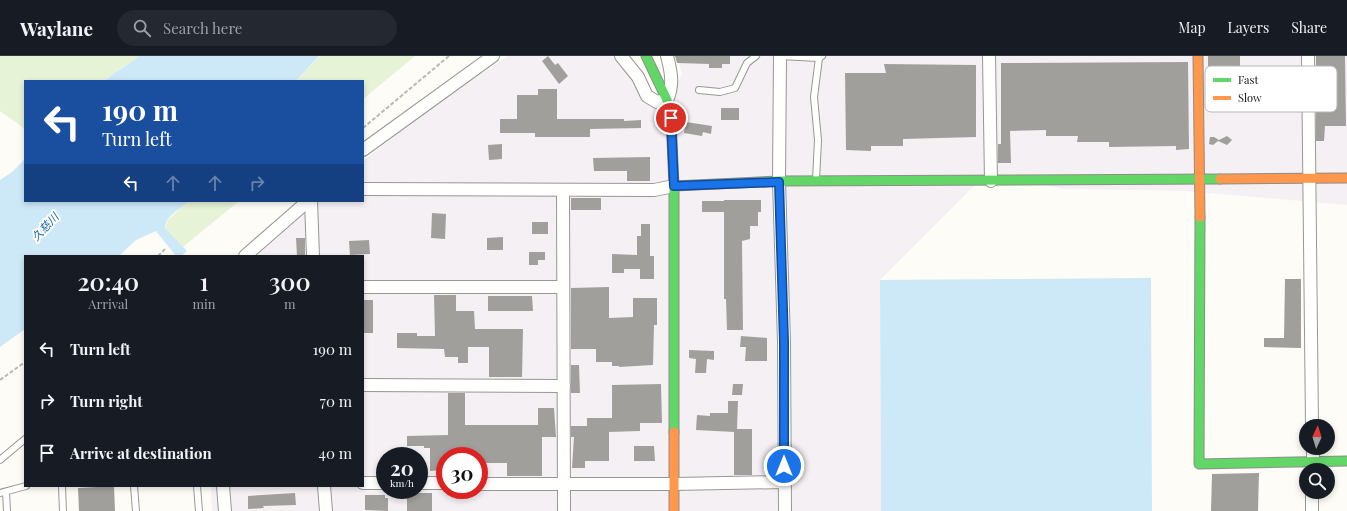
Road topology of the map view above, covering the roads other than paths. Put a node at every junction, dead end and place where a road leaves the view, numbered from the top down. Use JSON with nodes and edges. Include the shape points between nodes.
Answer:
{"nodes":[{"id":1,"x":493,"y":56,"type":"edge"},
{"id":2,"x":622,"y":56,"type":"edge"},
{"id":3,"x":646,"y":56,"type":"edge"},
{"id":4,"x":667,"y":56,"type":"edge"},
{"id":5,"x":756,"y":56,"type":"edge"},
{"id":6,"x":780,"y":56,"type":"edge"},
{"id":7,"x":989,"y":56,"type":"edge"},
{"id":8,"x":1198,"y":56,"type":"edge"},
{"id":9,"x":1308,"y":56,"type":"edge"},
{"id":10,"x":820,"y":57,"type":"edge"},
{"id":11,"x":1308,"y":66,"type":"edge"},
{"id":12,"x":700,"y":90,"type":"dead end"},
{"id":13,"x":667,"y":100,"type":"junction"},
{"id":14,"x":1309,"y":112,"type":"edge"},
{"id":15,"x":364,"y":149,"type":"edge"},
{"id":16,"x":1347,"y":178,"type":"edge"},
{"id":17,"x":1310,"y":179,"type":"junction"},
{"id":18,"x":1200,"y":180,"type":"junction"},
{"id":19,"x":816,"y":181,"type":"junction"},
{"id":20,"x":991,"y":181,"type":"junction"},
{"id":21,"x":779,"y":182,"type":"junction"},
{"id":22,"x":674,"y":186,"type":"junction"},
{"id":23,"x":364,"y":189,"type":"edge"},
{"id":24,"x":563,"y":190,"type":"junction"},
{"id":25,"x":309,"y":202,"type":"edge"},
{"id":26,"x":310,"y":202,"type":"edge"},
{"id":27,"x":246,"y":255,"type":"edge"},
{"id":28,"x":314,"y":255,"type":"edge"},
{"id":29,"x":364,"y":287,"type":"edge"},
{"id":30,"x":563,"y":287,"type":"junction"},
{"id":31,"x":364,"y":385,"type":"edge"},
{"id":32,"x":564,"y":386,"type":"junction"},
{"id":33,"x":1312,"y":419,"type":"edge"},
{"id":34,"x":24,"y":440,"type":"edge"},
{"id":35,"x":0,"y":460,"type":"edge"},
{"id":36,"x":1347,"y":461,"type":"edge"},
{"id":37,"x":1333,"y":463,"type":"edge"},
{"id":38,"x":1299,"y":466,"type":"edge"},
{"id":39,"x":784,"y":482,"type":"junction"},
{"id":40,"x":364,"y":483,"type":"edge"},
{"id":41,"x":376,"y":483,"type":"edge"},
{"id":42,"x":488,"y":484,"type":"edge"},
{"id":43,"x":564,"y":484,"type":"junction"},
{"id":44,"x":674,"y":484,"type":"junction"},
{"id":45,"x":24,"y":487,"type":"edge"},
{"id":46,"x":62,"y":487,"type":"edge"},
{"id":47,"x":134,"y":487,"type":"edge"},
{"id":48,"x":197,"y":487,"type":"edge"},
{"id":49,"x":223,"y":487,"type":"edge"},
{"id":50,"x":324,"y":487,"type":"edge"},
{"id":51,"x":3,"y":493,"type":"edge"},
{"id":52,"x":1312,"y":499,"type":"edge"},
{"id":53,"x":7,"y":511,"type":"edge"},
{"id":54,"x":63,"y":511,"type":"edge"},
{"id":55,"x":136,"y":511,"type":"edge"},
{"id":56,"x":199,"y":511,"type":"edge"},
{"id":57,"x":225,"y":511,"type":"edge"},
{"id":58,"x":326,"y":511,"type":"edge"},
{"id":59,"x":564,"y":511,"type":"edge"},
{"id":60,"x":674,"y":511,"type":"edge"},
{"id":61,"x":785,"y":511,"type":"edge"},
{"id":62,"x":1312,"y":511,"type":"edge"}],
"edges":[{"from":1,"to":15,"type":"street"},
{"from":2,"to":13,"type":"street","via":[[638,77],[647,96],[657,102]]},
{"from":3,"to":13,"type":"street"},
{"from":4,"to":13,"type":"street","via":[[672,90]]},
{"from":5,"to":12,"type":"lane","via":[[747,63],[735,88],[720,92]]},
{"from":6,"to":10,"type":"lane"},
{"from":6,"to":21,"type":"street"},
{"from":7,"to":20,"type":"street"},
{"from":8,"to":18,"type":"street"},
{"from":9,"to":11,"type":"street"},
{"from":10,"to":19,"type":"lane","via":[[814,97],[818,140]]},
{"from":13,"to":22,"type":"street","via":[[671,118]]},
{"from":14,"to":17,"type":"street"},
{"from":16,"to":17,"type":"street"},
{"from":17,"to":18,"type":"street"},
{"from":17,"to":33,"type":"street"},
{"from":18,"to":20,"type":"street"},
{"from":18,"to":38,"type":"street","via":[[1199,464]]},
{"from":19,"to":20,"type":"street"},
{"from":19,"to":21,"type":"street"},
{"from":21,"to":22,"type":"street"},
{"from":21,"to":39,"type":"street","via":[[784,342]]},
{"from":22,"to":24,"type":"street","via":[[654,190]]},
{"from":22,"to":44,"type":"street"},
{"from":23,"to":24,"type":"street"},
{"from":24,"to":30,"type":"street"},
{"from":25,"to":27,"type":"street"},
{"from":26,"to":28,"type":"street"},
{"from":29,"to":30,"type":"street"},
{"from":30,"to":32,"type":"street"},
{"from":31,"to":32,"type":"street"},
{"from":32,"to":43,"type":"street"},
{"from":34,"to":35,"type":"lane"},
{"from":36,"to":37,"type":"street"},
{"from":39,"to":44,"type":"street"},
{"from":39,"to":61,"type":"street"},
{"from":40,"to":41,"type":"street"},
{"from":42,"to":43,"type":"street"},
{"from":43,"to":44,"type":"street"},
{"from":43,"to":59,"type":"street"},
{"from":44,"to":60,"type":"street"},
{"from":45,"to":51,"type":"lane"},
{"from":46,"to":54,"type":"lane"},
{"from":47,"to":55,"type":"lane"},
{"from":48,"to":56,"type":"lane"},
{"from":49,"to":57,"type":"street"},
{"from":50,"to":58,"type":"street"},
{"from":51,"to":53,"type":"lane"},
{"from":52,"to":62,"type":"street"}]}
